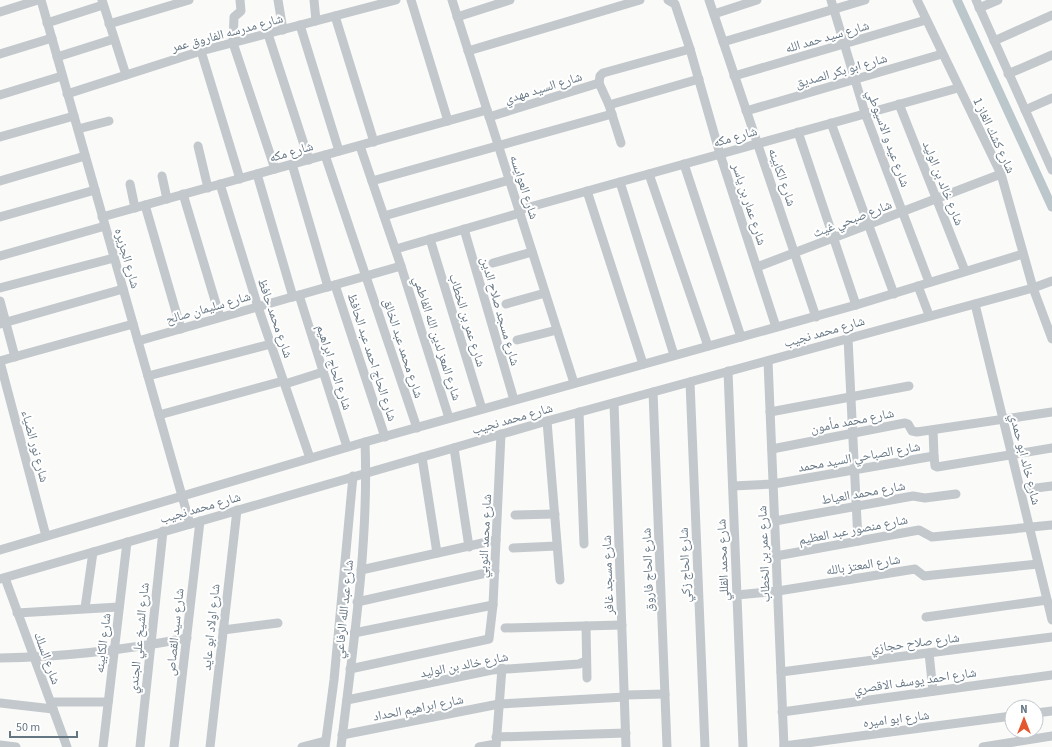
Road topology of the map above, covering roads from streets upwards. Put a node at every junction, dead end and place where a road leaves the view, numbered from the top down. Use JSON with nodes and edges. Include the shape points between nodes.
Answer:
{"nodes":[{"id":1,"x":40,"y":0,"type":"edge"},
{"id":2,"x":190,"y":0,"type":"edge"},
{"id":3,"x":240,"y":0,"type":"edge"},
{"id":4,"x":278,"y":0,"type":"edge"},
{"id":5,"x":314,"y":0,"type":"edge"},
{"id":6,"x":396,"y":0,"type":"edge"},
{"id":7,"x":411,"y":0,"type":"edge"},
{"id":8,"x":452,"y":0,"type":"edge"},
{"id":9,"x":510,"y":0,"type":"edge"},
{"id":10,"x":640,"y":0,"type":"edge"},
{"id":11,"x":668,"y":0,"type":"edge"},
{"id":12,"x":709,"y":0,"type":"edge"},
{"id":13,"x":757,"y":0,"type":"edge"},
{"id":14,"x":832,"y":0,"type":"edge"},
{"id":15,"x":866,"y":0,"type":"edge"},
{"id":16,"x":917,"y":0,"type":"edge"},
{"id":17,"x":998,"y":0,"type":"edge"},
{"id":18,"x":102,"y":3,"type":"edge"},
{"id":19,"x":373,"y":3,"type":"edge"},
{"id":20,"x":978,"y":4,"type":"edge"},
{"id":21,"x":835,"y":10,"type":"junction"},
{"id":22,"x":0,"y":12,"type":"edge"},
{"id":23,"x":714,"y":14,"type":"junction"},
{"id":24,"x":1052,"y":15,"type":"edge"},
{"id":25,"x":334,"y":16,"type":"junction"},
{"id":26,"x":457,"y":17,"type":"junction"},
{"id":27,"x":926,"y":20,"type":"junction"},
{"id":28,"x":316,"y":21,"type":"junction"},
{"id":29,"x":47,"y":23,"type":"junction"},
{"id":30,"x":109,"y":24,"type":"junction"},
{"id":31,"x":300,"y":25,"type":"junction"},
{"id":32,"x":283,"y":30,"type":"junction"},
{"id":33,"x":268,"y":34,"type":"junction"},
{"id":34,"x":52,"y":38,"type":"junction"},
{"id":35,"x":114,"y":39,"type":"junction"},
{"id":36,"x":994,"y":41,"type":"junction"},
{"id":37,"x":723,"y":42,"type":"junction"},
{"id":38,"x":233,"y":43,"type":"junction"},
{"id":39,"x":845,"y":44,"type":"junction"},
{"id":40,"x":690,"y":49,"type":"junction"},
{"id":41,"x":201,"y":51,"type":"junction"},
{"id":42,"x":468,"y":51,"type":"junction"},
{"id":43,"x":0,"y":54,"type":"edge"},
{"id":44,"x":942,"y":54,"type":"junction"},
{"id":45,"x":1052,"y":55,"type":"edge"},
{"id":46,"x":57,"y":57,"type":"junction"},
{"id":47,"x":1008,"y":74,"type":"junction"},
{"id":48,"x":126,"y":75,"type":"junction"},
{"id":49,"x":62,"y":76,"type":"junction"},
{"id":50,"x":734,"y":76,"type":"junction"},
{"id":51,"x":699,"y":79,"type":"junction"},
{"id":52,"x":855,"y":80,"type":"junction"},
{"id":53,"x":598,"y":83,"type":"junction"},
{"id":54,"x":958,"y":88,"type":"junction"},
{"id":55,"x":67,"y":94,"type":"junction"},
{"id":56,"x":0,"y":95,"type":"edge"},
{"id":57,"x":1052,"y":98,"type":"edge"},
{"id":58,"x":899,"y":104,"type":"junction"},
{"id":59,"x":610,"y":110,"type":"junction"},
{"id":60,"x":1025,"y":110,"type":"junction"},
{"id":61,"x":746,"y":111,"type":"junction"},
{"id":62,"x":865,"y":113,"type":"junction"},
{"id":63,"x":488,"y":114,"type":"junction"},
{"id":64,"x":74,"y":116,"type":"junction"},
{"id":65,"x":109,"y":121,"type":"dead end"},
{"id":66,"x":448,"y":121,"type":"junction"},
{"id":67,"x":831,"y":123,"type":"junction"},
{"id":68,"x":78,"y":129,"type":"junction"},
{"id":69,"x":798,"y":132,"type":"junction"},
{"id":70,"x":0,"y":137,"type":"edge"},
{"id":71,"x":374,"y":142,"type":"junction"},
{"id":72,"x":621,"y":143,"type":"dead end"},
{"id":73,"x":758,"y":144,"type":"junction"},
{"id":74,"x":198,"y":146,"type":"dead end"},
{"id":75,"x":360,"y":146,"type":"junction"},
{"id":76,"x":498,"y":146,"type":"junction"},
{"id":77,"x":340,"y":151,"type":"junction"},
{"id":78,"x":720,"y":154,"type":"junction"},
{"id":79,"x":325,"y":155,"type":"junction"},
{"id":80,"x":85,"y":156,"type":"junction"},
{"id":81,"x":309,"y":160,"type":"junction"},
{"id":82,"x":292,"y":164,"type":"junction"},
{"id":83,"x":684,"y":164,"type":"junction"},
{"id":84,"x":275,"y":169,"type":"junction"},
{"id":85,"x":1052,"y":170,"type":"edge"},
{"id":86,"x":257,"y":174,"type":"junction"},
{"id":87,"x":649,"y":174,"type":"junction"},
{"id":88,"x":1001,"y":174,"type":"junction"},
{"id":89,"x":162,"y":176,"type":"dead end"},
{"id":90,"x":240,"y":179,"type":"junction"},
{"id":91,"x":0,"y":180,"type":"edge"},
{"id":92,"x":509,"y":180,"type":"junction"},
{"id":93,"x":372,"y":181,"type":"junction"},
{"id":94,"x":620,"y":182,"type":"junction"},
{"id":95,"x":130,"y":184,"type":"dead end"},
{"id":96,"x":220,"y":184,"type":"junction"},
{"id":97,"x":208,"y":188,"type":"junction"},
{"id":98,"x":95,"y":190,"type":"junction"},
{"id":99,"x":587,"y":191,"type":"junction"},
{"id":100,"x":183,"y":194,"type":"junction"},
{"id":101,"x":167,"y":199,"type":"junction"},
{"id":102,"x":936,"y":199,"type":"junction"},
{"id":103,"x":145,"y":205,"type":"junction"},
{"id":104,"x":135,"y":208,"type":"junction"},
{"id":105,"x":520,"y":211,"type":"junction"},
{"id":106,"x":902,"y":212,"type":"junction"},
{"id":107,"x":384,"y":216,"type":"junction"},
{"id":108,"x":0,"y":217,"type":"edge"},
{"id":109,"x":104,"y":222,"type":"junction"},
{"id":110,"x":869,"y":226,"type":"junction"},
{"id":111,"x":464,"y":229,"type":"junction"},
{"id":112,"x":430,"y":239,"type":"junction"},
{"id":113,"x":834,"y":239,"type":"junction"},
{"id":114,"x":396,"y":249,"type":"junction"},
{"id":115,"x":532,"y":252,"type":"junction"},
{"id":116,"x":795,"y":254,"type":"junction"},
{"id":117,"x":1023,"y":254,"type":"junction"},
{"id":118,"x":0,"y":256,"type":"edge"},
{"id":119,"x":114,"y":258,"type":"junction"},
{"id":120,"x":493,"y":263,"type":"dead end"},
{"id":121,"x":401,"y":266,"type":"junction"},
{"id":122,"x":757,"y":267,"type":"junction"},
{"id":123,"x":965,"y":271,"type":"junction"},
{"id":124,"x":366,"y":276,"type":"junction"},
{"id":125,"x":1052,"y":281,"type":"edge"},
{"id":126,"x":929,"y":282,"type":"junction"},
{"id":127,"x":332,"y":286,"type":"junction"},
{"id":128,"x":918,"y":286,"type":"junction"},
{"id":129,"x":0,"y":288,"type":"edge"},
{"id":130,"x":1033,"y":288,"type":"junction"},
{"id":131,"x":123,"y":289,"type":"junction"},
{"id":132,"x":545,"y":293,"type":"junction"},
{"id":133,"x":894,"y":294,"type":"junction"},
{"id":134,"x":296,"y":296,"type":"junction"},
{"id":135,"x":0,"y":301,"type":"edge"},
{"id":136,"x":506,"y":304,"type":"dead end"},
{"id":137,"x":975,"y":304,"type":"junction"},
{"id":138,"x":856,"y":306,"type":"junction"},
{"id":139,"x":258,"y":307,"type":"junction"},
{"id":140,"x":929,"y":315,"type":"junction"},
{"id":141,"x":816,"y":316,"type":"junction"},
{"id":142,"x":220,"y":317,"type":"junction"},
{"id":143,"x":3,"y":324,"type":"edge"},
{"id":144,"x":133,"y":324,"type":"junction"},
{"id":145,"x":776,"y":327,"type":"junction"},
{"id":146,"x":181,"y":328,"type":"junction"},
{"id":147,"x":557,"y":330,"type":"junction"},
{"id":148,"x":741,"y":337,"type":"junction"},
{"id":149,"x":848,"y":338,"type":"junction"},
{"id":150,"x":1052,"y":339,"type":"edge"},
{"id":151,"x":517,"y":340,"type":"dead end"},
{"id":152,"x":138,"y":341,"type":"junction"},
{"id":153,"x":271,"y":344,"type":"junction"},
{"id":154,"x":708,"y":346,"type":"junction"},
{"id":155,"x":674,"y":355,"type":"junction"},
{"id":156,"x":15,"y":357,"type":"junction"},
{"id":157,"x":768,"y":360,"type":"junction"},
{"id":158,"x":0,"y":362,"type":"edge"},
{"id":159,"x":643,"y":364,"type":"junction"},
{"id":160,"x":728,"y":371,"type":"junction"},
{"id":161,"x":323,"y":372,"type":"junction"},
{"id":162,"x":148,"y":376,"type":"junction"},
{"id":163,"x":284,"y":382,"type":"junction"},
{"id":164,"x":690,"y":382,"type":"junction"},
{"id":165,"x":574,"y":383,"type":"junction"},
{"id":166,"x":909,"y":386,"type":"dead end"},
{"id":167,"x":653,"y":392,"type":"junction"},
{"id":168,"x":851,"y":397,"type":"junction"},
{"id":169,"x":514,"y":400,"type":"junction"},
{"id":170,"x":614,"y":403,"type":"junction"},
{"id":171,"x":482,"y":409,"type":"junction"},
{"id":172,"x":579,"y":412,"type":"junction"},
{"id":173,"x":770,"y":412,"type":"junction"},
{"id":174,"x":1052,"y":412,"type":"edge"},
{"id":175,"x":159,"y":415,"type":"junction"},
{"id":176,"x":449,"y":418,"type":"junction"},
{"id":177,"x":1003,"y":419,"type":"junction"},
{"id":178,"x":547,"y":421,"type":"junction"},
{"id":179,"x":417,"y":428,"type":"junction"},
{"id":180,"x":933,"y":430,"type":"junction"},
{"id":181,"x":853,"y":433,"type":"junction"},
{"id":182,"x":501,"y":434,"type":"junction"},
{"id":183,"x":385,"y":437,"type":"junction"},
{"id":184,"x":365,"y":442,"type":"junction"},
{"id":185,"x":347,"y":447,"type":"junction"},
{"id":186,"x":454,"y":448,"type":"junction"},
{"id":187,"x":1052,"y":448,"type":"edge"},
{"id":188,"x":772,"y":449,"type":"junction"},
{"id":189,"x":1012,"y":453,"type":"junction"},
{"id":190,"x":934,"y":456,"type":"junction"},
{"id":191,"x":422,"y":457,"type":"junction"},
{"id":192,"x":310,"y":458,"type":"junction"},
{"id":193,"x":855,"y":471,"type":"junction"},
{"id":194,"x":366,"y":472,"type":"junction"},
{"id":195,"x":353,"y":476,"type":"junction"},
{"id":196,"x":773,"y":484,"type":"junction"},
{"id":197,"x":732,"y":486,"type":"junction"},
{"id":198,"x":1052,"y":486,"type":"edge"},
{"id":199,"x":1021,"y":490,"type":"junction"},
{"id":200,"x":956,"y":494,"type":"dead end"},
{"id":201,"x":182,"y":496,"type":"junction"},
{"id":202,"x":857,"y":507,"type":"junction"},
{"id":203,"x":236,"y":510,"type":"junction"},
{"id":204,"x":555,"y":514,"type":"junction"},
{"id":205,"x":515,"y":516,"type":"dead end"},
{"id":206,"x":200,"y":521,"type":"junction"},
{"id":207,"x":774,"y":521,"type":"junction"},
{"id":208,"x":190,"y":524,"type":"junction"},
{"id":209,"x":1052,"y":526,"type":"edge"},
{"id":210,"x":1030,"y":529,"type":"junction"},
{"id":211,"x":164,"y":532,"type":"junction"},
{"id":212,"x":46,"y":536,"type":"junction"},
{"id":213,"x":496,"y":540,"type":"junction"},
{"id":214,"x":858,"y":541,"type":"junction"},
{"id":215,"x":127,"y":542,"type":"junction"},
{"id":216,"x":584,"y":544,"type":"dead end"},
{"id":217,"x":557,"y":546,"type":"junction"},
{"id":218,"x":469,"y":547,"type":"junction"},
{"id":219,"x":513,"y":548,"type":"dead end"},
{"id":220,"x":0,"y":550,"type":"edge"},
{"id":221,"x":93,"y":552,"type":"junction"},
{"id":222,"x":438,"y":553,"type":"junction"},
{"id":223,"x":776,"y":556,"type":"junction"},
{"id":224,"x":1038,"y":564,"type":"junction"},
{"id":225,"x":361,"y":570,"type":"junction"},
{"id":226,"x":495,"y":571,"type":"junction"},
{"id":227,"x":2,"y":579,"type":"edge"},
{"id":228,"x":560,"y":580,"type":"dead end"},
{"id":229,"x":778,"y":592,"type":"junction"},
{"id":230,"x":737,"y":595,"type":"junction"},
{"id":231,"x":1047,"y":600,"type":"junction"},
{"id":232,"x":357,"y":602,"type":"junction"},
{"id":233,"x":493,"y":605,"type":"junction"},
{"id":234,"x":119,"y":607,"type":"junction"},
{"id":235,"x":85,"y":608,"type":"junction"},
{"id":236,"x":17,"y":613,"type":"junction"},
{"id":237,"x":926,"y":617,"type":"dead end"},
{"id":238,"x":1052,"y":620,"type":"edge"},
{"id":239,"x":278,"y":623,"type":"dead end"},
{"id":240,"x":622,"y":625,"type":"junction"},
{"id":241,"x":586,"y":626,"type":"junction"},
{"id":242,"x":505,"y":628,"type":"dead end"},
{"id":243,"x":223,"y":630,"type":"junction"},
{"id":244,"x":354,"y":633,"type":"junction"},
{"id":245,"x":1052,"y":637,"type":"edge"},
{"id":246,"x":187,"y":638,"type":"junction"},
{"id":247,"x":151,"y":645,"type":"junction"},
{"id":248,"x":114,"y":651,"type":"junction"},
{"id":249,"x":929,"y":653,"type":"junction"},
{"id":250,"x":34,"y":657,"type":"junction"},
{"id":251,"x":0,"y":658,"type":"edge"},
{"id":252,"x":586,"y":661,"type":"junction"},
{"id":253,"x":502,"y":668,"type":"junction"},
{"id":254,"x":350,"y":669,"type":"junction"},
{"id":255,"x":781,"y":672,"type":"junction"},
{"id":256,"x":1052,"y":675,"type":"edge"},
{"id":257,"x":587,"y":678,"type":"dead end"},
{"id":258,"x":933,"y":691,"type":"junction"},
{"id":259,"x":665,"y":694,"type":"junction"},
{"id":260,"x":625,"y":696,"type":"junction"},
{"id":261,"x":347,"y":700,"type":"junction"},
{"id":262,"x":108,"y":702,"type":"junction"},
{"id":263,"x":0,"y":703,"type":"edge"},
{"id":264,"x":499,"y":704,"type":"junction"},
{"id":265,"x":52,"y":706,"type":"junction"},
{"id":266,"x":782,"y":712,"type":"junction"},
{"id":267,"x":1004,"y":717,"type":"edge"},
{"id":268,"x":626,"y":733,"type":"junction"},
{"id":269,"x":342,"y":735,"type":"junction"},
{"id":270,"x":1052,"y":736,"type":"edge"},
{"id":271,"x":496,"y":743,"type":"edge"},
{"id":272,"x":325,"y":744,"type":"edge"},
{"id":273,"x":0,"y":745,"type":"edge"},
{"id":274,"x":784,"y":746,"type":"edge"},
{"id":275,"x":16,"y":747,"type":"edge"},
{"id":276,"x":67,"y":747,"type":"edge"},
{"id":277,"x":103,"y":747,"type":"edge"},
{"id":278,"x":140,"y":747,"type":"edge"},
{"id":279,"x":174,"y":747,"type":"edge"},
{"id":280,"x":210,"y":747,"type":"edge"},
{"id":281,"x":302,"y":747,"type":"edge"},
{"id":282,"x":341,"y":747,"type":"edge"},
{"id":283,"x":479,"y":747,"type":"edge"},
{"id":284,"x":626,"y":747,"type":"edge"},
{"id":285,"x":668,"y":747,"type":"edge"},
{"id":286,"x":705,"y":747,"type":"edge"},
{"id":287,"x":743,"y":747,"type":"edge"},
{"id":288,"x":983,"y":747,"type":"edge"}],
"edges":[{"from":1,"to":22,"type":"street"},
{"from":1,"to":29,"type":"street","name":"شارع الجزيره"},
{"from":2,"to":30,"type":"street"},
{"from":3,"to":38,"type":"street","via":[[241,11],[234,17]]},
{"from":4,"to":32,"type":"street"},
{"from":5,"to":28,"type":"street"},
{"from":6,"to":19,"type":"street","name":"شارع مدرسه الفاروق عمر"},
{"from":7,"to":66,"type":"street"},
{"from":8,"to":26,"type":"street","name":"شارع العوايسه"},
{"from":9,"to":26,"type":"street"},
{"from":10,"to":42,"type":"street"},
{"from":11,"to":40,"type":"street","name":"شارع عمار بن ياسر","via":[[675,4]]},
{"from":12,"to":23,"type":"street","name":"شارع الكابينه"},
{"from":13,"to":23,"type":"street"},
{"from":14,"to":21,"type":"street","name":"شارع عيد و الاسيوطي"},
{"from":15,"to":21,"type":"street"},
{"from":16,"to":27,"type":"street","name":"شارع كشك الغاز 1"},
{"from":17,"to":20,"type":"street"},
{"from":18,"to":29,"type":"street"},
{"from":18,"to":30,"type":"street"},
{"from":19,"to":25,"type":"street","name":"شارع مدرسه الفاروق عمر"},
{"from":20,"to":36,"type":"street"},
{"from":21,"to":37,"type":"street"},
{"from":21,"to":39,"type":"street","name":"شارع عيد و الاسيوطي"},
{"from":23,"to":37,"type":"street","name":"شارع الكابينه"},
{"from":24,"to":36,"type":"street"},
{"from":25,"to":28,"type":"street","name":"شارع مدرسه الفاروق عمر"},
{"from":25,"to":71,"type":"street"},
{"from":26,"to":42,"type":"street","name":"شارع العوايسه"},
{"from":27,"to":39,"type":"street","name":"شارع سيد حمد الله"},
{"from":27,"to":44,"type":"street","name":"شارع كشك الغاز 1"},
{"from":28,"to":31,"type":"street","name":"شارع مدرسه الفاروق عمر"},
{"from":29,"to":34,"type":"street","name":"شارع الجزيره"},
{"from":30,"to":35,"type":"street"},
{"from":31,"to":32,"type":"street","name":"شارع مدرسه الفاروق عمر"},
{"from":31,"to":77,"type":"street"},
{"from":32,"to":33,"type":"street","name":"شارع مدرسه الفاروق عمر"},
{"from":33,"to":38,"type":"street","name":"شارع مدرسه الفاروق عمر"},
{"from":33,"to":81,"type":"street"},
{"from":34,"to":43,"type":"street"},
{"from":34,"to":46,"type":"street","name":"شارع الجزيره"},
{"from":35,"to":46,"type":"street"},
{"from":35,"to":48,"type":"street"},
{"from":36,"to":47,"type":"street"},
{"from":37,"to":50,"type":"street","name":"شارع الكابينه"},
{"from":38,"to":41,"type":"street","name":"شارع مدرسه الفاروق عمر"},
{"from":38,"to":84,"type":"street"},
{"from":39,"to":50,"type":"street","name":"شارع سيد حمد الله"},
{"from":39,"to":52,"type":"street","name":"شارع عيد و الاسيوطي"},
{"from":40,"to":51,"type":"street","name":"شارع عمار بن ياسر"},
{"from":40,"to":53,"type":"street","name":"شارع السيد مهدي","via":[[603,73]]},
{"from":41,"to":48,"type":"street","name":"شارع مدرسه الفاروق عمر"},
{"from":41,"to":90,"type":"street"},
{"from":42,"to":63,"type":"street","name":"شارع العوايسه"},
{"from":44,"to":52,"type":"street","name":"شارع ابو بكر الصديق"},
{"from":44,"to":54,"type":"street","name":"شارع كشك الغاز 1"},
{"from":45,"to":47,"type":"street"},
{"from":46,"to":49,"type":"street","name":"شارع الجزيره"},
{"from":47,"to":60,"type":"street"},
{"from":48,"to":55,"type":"street","name":"شارع مدرسه الفاروق عمر"},
{"from":49,"to":55,"type":"street","name":"شارع الجزيره"},
{"from":49,"to":56,"type":"street"},
{"from":50,"to":61,"type":"street","name":"شارع الكابينه"},
{"from":51,"to":59,"type":"street"},
{"from":51,"to":78,"type":"street","name":"شارع عمار بن ياسر"},
{"from":52,"to":61,"type":"street","name":"شارع ابو بكر الصديق"},
{"from":52,"to":62,"type":"street","name":"شارع عيد و الاسيوطي"},
{"from":53,"to":59,"type":"street"},
{"from":53,"to":63,"type":"street","name":"شارع السيد مهدي"},
{"from":54,"to":58,"type":"street","name":"شارع مكه"},
{"from":54,"to":88,"type":"street","name":"شارع كشك الغاز 1"},
{"from":55,"to":64,"type":"street","name":"شارع الجزيره"},
{"from":57,"to":60,"type":"street"},
{"from":58,"to":62,"type":"street","name":"شارع مكه"},
{"from":58,"to":102,"type":"street","name":"شارع خالد بن الوليد"},
{"from":59,"to":72,"type":"street"},
{"from":59,"to":76,"type":"street"},
{"from":60,"to":85,"type":"street"},
{"from":61,"to":73,"type":"street","name":"شارع الكابينه"},
{"from":62,"to":67,"type":"street","name":"شارع مكه"},
{"from":62,"to":106,"type":"street","name":"شارع عيد و الاسيوطي"},
{"from":63,"to":66,"type":"street","name":"شارع مكه"},
{"from":63,"to":76,"type":"street","name":"شارع العوايسه"},
{"from":64,"to":68,"type":"street","name":"شارع الجزيره"},
{"from":64,"to":70,"type":"street"},
{"from":65,"to":68,"type":"street"},
{"from":66,"to":71,"type":"street","name":"شارع مكه"},
{"from":67,"to":69,"type":"street","name":"شارع مكه"},
{"from":67,"to":110,"type":"street"},
{"from":68,"to":80,"type":"street","name":"شارع الجزيره"},
{"from":69,"to":73,"type":"street","name":"شارع مكه"},
{"from":69,"to":113,"type":"street"},
{"from":71,"to":75,"type":"street","name":"شارع مكه"},
{"from":73,"to":78,"type":"street","name":"شارع مكه"},
{"from":73,"to":116,"type":"street","name":"شارع الكابينه"},
{"from":74,"to":97,"type":"street"},
{"from":75,"to":77,"type":"street","name":"شارع مكه"},
{"from":75,"to":93,"type":"street","name":"شارع المعز لدين الله الفاطمي"},
{"from":76,"to":92,"type":"street","name":"شارع العوايسه"},
{"from":76,"to":93,"type":"street"},
{"from":77,"to":79,"type":"street","name":"شارع مكه"},
{"from":78,"to":83,"type":"street","name":"شارع مكه"},
{"from":78,"to":122,"type":"street","name":"شارع عمار بن ياسر"},
{"from":79,"to":81,"type":"street","name":"شارع مكه"},
{"from":79,"to":124,"type":"street","name":"شارع محمد عبد الخالق"},
{"from":80,"to":91,"type":"street"},
{"from":80,"to":98,"type":"street","name":"شارع الجزيره"},
{"from":81,"to":82,"type":"street","name":"شارع مكه"},
{"from":82,"to":84,"type":"street","name":"شارع مكه"},
{"from":82,"to":127,"type":"street","name":"شارع الحاج احمد عبد الحافظ"},
{"from":83,"to":87,"type":"street","name":"شارع مكه"},
{"from":83,"to":148,"type":"street"},
{"from":84,"to":86,"type":"street","name":"شارع مكه"},
{"from":86,"to":90,"type":"street","name":"شارع مكه"},
{"from":86,"to":134,"type":"street","name":"شارع الحاج ابراهيم"},
{"from":87,"to":94,"type":"street","name":"شارع مكه"},
{"from":87,"to":154,"type":"street"},
{"from":88,"to":102,"type":"street","name":"شارع صبحي غيث"},
{"from":88,"to":117,"type":"street","name":"شارع كشك الغاز 1"},
{"from":89,"to":101,"type":"street"},
{"from":90,"to":96,"type":"street","name":"شارع مكه"},
{"from":92,"to":105,"type":"street","name":"شارع العوايسه"},
{"from":92,"to":107,"type":"street"},
{"from":93,"to":107,"type":"street","name":"شارع المعز لدين الله الفاطمي"},
{"from":94,"to":99,"type":"street","name":"شارع مكه"},
{"from":94,"to":155,"type":"street"},
{"from":95,"to":104,"type":"street"},
{"from":96,"to":97,"type":"street","name":"شارع مكه"},
{"from":96,"to":139,"type":"street","name":"شارع محمد حافظ"},
{"from":97,"to":100,"type":"street","name":"شارع مكه"},
{"from":98,"to":108,"type":"street"},
{"from":98,"to":109,"type":"street","name":"شارع الجزيره"},
{"from":99,"to":105,"type":"street","name":"شارع مكه"},
{"from":99,"to":159,"type":"street"},
{"from":100,"to":101,"type":"street","name":"شارع مكه"},
{"from":100,"to":142,"type":"street"},
{"from":101,"to":103,"type":"street","name":"شارع مكه"},
{"from":102,"to":106,"type":"street","name":"شارع صبحي غيث"},
{"from":102,"to":123,"type":"street","name":"شارع خالد بن الوليد"},
{"from":103,"to":104,"type":"street","name":"شارع مكه"},
{"from":103,"to":146,"type":"street"},
{"from":104,"to":109,"type":"street","name":"شارع مكه"},
{"from":105,"to":111,"type":"street","name":"شارع مكه"},
{"from":105,"to":115,"type":"street","name":"شارع العوايسه"},
{"from":106,"to":110,"type":"street","name":"شارع صبحي غيث"},
{"from":106,"to":126,"type":"street","name":"شارع عيد و الاسيوطي"},
{"from":107,"to":114,"type":"street","name":"شارع المعز لدين الله الفاطمي"},
{"from":109,"to":118,"type":"street","name":"شارع مكه"},
{"from":109,"to":119,"type":"street","name":"شارع الجزيره"},
{"from":110,"to":113,"type":"street","name":"شارع صبحي غيث"},
{"from":110,"to":133,"type":"street"},
{"from":111,"to":112,"type":"street","name":"شارع مكه"},
{"from":111,"to":169,"type":"street","name":"شارع مسجد صلاح الدين"},
{"from":112,"to":114,"type":"street","name":"شارع مكه"},
{"from":112,"to":171,"type":"street","name":"شارع عمر بن الخطاب"},
{"from":113,"to":116,"type":"street","name":"شارع صبحي غيث"},
{"from":113,"to":138,"type":"street"},
{"from":114,"to":121,"type":"street","name":"شارع المعز لدين الله الفاطمي"},
{"from":115,"to":120,"type":"street"},
{"from":115,"to":132,"type":"street","name":"شارع العوايسه"},
{"from":116,"to":122,"type":"street","name":"شارع صبحي غيث"},
{"from":116,"to":141,"type":"street","name":"شارع الكابينه"},
{"from":117,"to":123,"type":"street","name":"شارع محمد نجيب"},
{"from":117,"to":130,"type":"street","name":"شارع كشك الغاز 1"},
{"from":119,"to":129,"type":"street"},
{"from":119,"to":131,"type":"street","name":"شارع الجزيره"},
{"from":121,"to":124,"type":"street","name":"شارع سليمان صالح"},
{"from":121,"to":176,"type":"street","name":"شارع المعز لدين الله الفاطمي"},
{"from":122,"to":145,"type":"street","name":"شارع عمار بن ياسر"},
{"from":123,"to":126,"type":"street","name":"شارع محمد نجيب"},
{"from":124,"to":127,"type":"street","name":"شارع سليمان صالح"},
{"from":124,"to":179,"type":"street","name":"شارع محمد عبد الخالق"},
{"from":125,"to":130,"type":"street","name":"شارع محمد نجيب"},
{"from":126,"to":128,"type":"street","name":"شارع محمد نجيب"},
{"from":127,"to":134,"type":"street","name":"شارع سليمان صالح"},
{"from":127,"to":183,"type":"street","name":"شارع الحاج احمد عبد الحافظ"},
{"from":128,"to":133,"type":"street","name":"شارع محمد نجيب"},
{"from":128,"to":140,"type":"street"},
{"from":130,"to":137,"type":"street","name":"شارع محمد نجيب"},
{"from":130,"to":150,"type":"street","name":"شارع كشك الغاز 1"},
{"from":131,"to":143,"type":"street"},
{"from":131,"to":144,"type":"street","name":"شارع الجزيره"},
{"from":132,"to":136,"type":"street"},
{"from":132,"to":147,"type":"street","name":"شارع العوايسه"},
{"from":133,"to":138,"type":"street","name":"شارع محمد نجيب"},
{"from":134,"to":139,"type":"street","name":"شارع سليمان صالح"},
{"from":134,"to":161,"type":"street","name":"شارع الحاج ابراهيم"},
{"from":135,"to":143,"type":"street"},
{"from":137,"to":140,"type":"street","name":"شارع محمد نجيب"},
{"from":137,"to":177,"type":"street","name":"شارع خالد ابو حمدي"},
{"from":138,"to":141,"type":"street","name":"شارع محمد نجيب"},
{"from":139,"to":142,"type":"street","name":"شارع سليمان صالح"},
{"from":139,"to":153,"type":"street","name":"شارع محمد حافظ"},
{"from":140,"to":149,"type":"street","name":"شارع محمد نجيب"},
{"from":141,"to":145,"type":"street","name":"شارع محمد نجيب"},
{"from":142,"to":146,"type":"street","name":"شارع سليمان صالح"},
{"from":143,"to":156,"type":"street"},
{"from":144,"to":152,"type":"street","name":"شارع الجزيره"},
{"from":144,"to":156,"type":"street"},
{"from":145,"to":148,"type":"street","name":"شارع محمد نجيب"},
{"from":146,"to":152,"type":"street","name":"شارع سليمان صالح"},
{"from":147,"to":151,"type":"street"},
{"from":147,"to":165,"type":"street","name":"شارع العوايسه"},
{"from":148,"to":154,"type":"street","name":"شارع محمد نجيب"},
{"from":149,"to":157,"type":"street","name":"شارع محمد نجيب"},
{"from":149,"to":168,"type":"street"},
{"from":152,"to":162,"type":"street","name":"شارع الجزيره"},
{"from":153,"to":162,"type":"street"},
{"from":153,"to":163,"type":"street","name":"شارع محمد حافظ"},
{"from":154,"to":155,"type":"street","name":"شارع محمد نجيب"},
{"from":155,"to":159,"type":"street","name":"شارع محمد نجيب"},
{"from":156,"to":158,"type":"street"},
{"from":157,"to":160,"type":"street","name":"شارع محمد نجيب"},
{"from":157,"to":173,"type":"street","name":"شارع عمر بن الخطاب"},
{"from":158,"to":212,"type":"street","name":"شارع نور الضياء"},
{"from":159,"to":165,"type":"street","name":"شارع محمد نجيب"},
{"from":160,"to":164,"type":"street","name":"شارع محمد نجيب"},
{"from":160,"to":197,"type":"street","name":"شارع محمد القللي"},
{"from":161,"to":163,"type":"street"},
{"from":161,"to":185,"type":"street","name":"شارع الحاج ابراهيم"},
{"from":162,"to":175,"type":"street","name":"شارع الجزيره"},
{"from":163,"to":175,"type":"street"},
{"from":163,"to":192,"type":"street","name":"شارع محمد حافظ"},
{"from":164,"to":167,"type":"street","name":"شارع محمد نجيب"},
{"from":164,"to":286,"type":"street","name":"شارع الحاج زكي"},
{"from":165,"to":169,"type":"street","name":"شارع محمد نجيب"},
{"from":166,"to":168,"type":"street"},
{"from":167,"to":170,"type":"street","name":"شارع محمد نجيب"},
{"from":167,"to":259,"type":"street","name":"شارع الحاج فاروق"},
{"from":168,"to":173,"type":"street"},
{"from":168,"to":181,"type":"street"},
{"from":169,"to":171,"type":"street","name":"شارع محمد نجيب"},
{"from":170,"to":172,"type":"street","name":"شارع محمد نجيب"},
{"from":170,"to":240,"type":"street","name":"شارع مسجد غافر"},
{"from":171,"to":176,"type":"street","name":"شارع محمد نجيب"},
{"from":172,"to":178,"type":"street","name":"شارع محمد نجيب"},
{"from":172,"to":216,"type":"street"},
{"from":173,"to":188,"type":"street","name":"شارع عمر بن الخطاب"},
{"from":174,"to":177,"type":"street","name":"شارع محمد مأمون"},
{"from":175,"to":201,"type":"street","name":"شارع الجزيره"},
{"from":176,"to":179,"type":"street","name":"شارع محمد نجيب"},
{"from":177,"to":180,"type":"street","name":"شارع محمد مأمون"},
{"from":177,"to":189,"type":"street","name":"شارع خالد ابو حمدي"},
{"from":178,"to":182,"type":"street","name":"شارع محمد نجيب"},
{"from":178,"to":204,"type":"street"},
{"from":179,"to":183,"type":"street","name":"شارع محمد نجيب"},
{"from":180,"to":181,"type":"street","name":"شارع محمد مأمون","via":[[913,432],[906,423]]},
{"from":180,"to":190,"type":"street"},
{"from":181,"to":188,"type":"street","name":"شارع محمد مأمون"},
{"from":181,"to":193,"type":"street"},
{"from":182,"to":186,"type":"street","name":"شارع محمد نجيب"},
{"from":182,"to":213,"type":"street","name":"شارع محمد النوبي"},
{"from":183,"to":184,"type":"street","name":"شارع محمد نجيب"},
{"from":184,"to":185,"type":"street","name":"شارع محمد نجيب"},
{"from":184,"to":194,"type":"street","name":"شارع عبد الله الرفاعي"},
{"from":185,"to":192,"type":"street","name":"شارع محمد نجيب"},
{"from":186,"to":191,"type":"street","name":"شارع محمد نجيب"},
{"from":186,"to":218,"type":"street"},
{"from":187,"to":189,"type":"street","name":"شارع الصباحي السيد محمد"},
{"from":188,"to":196,"type":"street","name":"شارع عمر بن الخطاب"},
{"from":189,"to":190,"type":"street","name":"شارع الصباحي السيد محمد","via":[[937,467]]},
{"from":189,"to":199,"type":"street","name":"شارع خالد ابو حمدي"},
{"from":190,"to":193,"type":"street","name":"شارع الصباحي السيد محمد"},
{"from":191,"to":194,"type":"street","name":"شارع محمد نجيب"},
{"from":191,"to":222,"type":"street"},
{"from":192,"to":201,"type":"street","name":"شارع محمد نجيب"},
{"from":193,"to":196,"type":"street","name":"شارع الصباحي السيد محمد"},
{"from":193,"to":202,"type":"street"},
{"from":194,"to":195,"type":"street","name":"شارع محمد نجيب"},
{"from":194,"to":225,"type":"street","name":"شارع عبد الله الرفاعي"},
{"from":195,"to":203,"type":"street","name":"شارع محمد نجيب"},
{"from":195,"to":272,"type":"street","name":"شارع عبد الله الرفاعي","via":[[334,680]]},
{"from":196,"to":197,"type":"street","name":"شارع الصباحي السيد محمد"},
{"from":196,"to":207,"type":"street","name":"شارع عمر بن الخطاب"},
{"from":197,"to":230,"type":"street","name":"شارع محمد القللي"},
{"from":198,"to":199,"type":"street"},
{"from":199,"to":210,"type":"street","name":"شارع خالد ابو حمدي"},
{"from":200,"to":202,"type":"street","name":"شارع محمد العياط","via":[[925,498],[914,496]]},
{"from":201,"to":208,"type":"street","name":"شارع الجزيره"},
{"from":201,"to":212,"type":"street","name":"شارع محمد نجيب"},
{"from":202,"to":207,"type":"street","name":"شارع محمد العياط"},
{"from":202,"to":214,"type":"street"},
{"from":203,"to":206,"type":"street","name":"شارع محمد نجيب"},
{"from":203,"to":243,"type":"street","name":"شارع اولاد ابو عايد"},
{"from":204,"to":205,"type":"street"},
{"from":204,"to":217,"type":"street"},
{"from":206,"to":208,"type":"street","name":"شارع محمد نجيب"},
{"from":206,"to":246,"type":"street","name":"شارع سيد القصاص"},
{"from":207,"to":223,"type":"street","name":"شارع عمر بن الخطاب"},
{"from":208,"to":211,"type":"street","name":"شارع محمد نجيب"},
{"from":209,"to":210,"type":"street","name":"شارع منصور عبد العظيم"},
{"from":210,"to":214,"type":"street","name":"شارع منصور عبد العظيم","via":[[932,538],[919,530]]},
{"from":210,"to":224,"type":"street","name":"شارع خالد ابو حمدي"},
{"from":211,"to":215,"type":"street","name":"شارع محمد نجيب"},
{"from":211,"to":247,"type":"street","name":"شارع الشيخ علي الجندي"},
{"from":212,"to":220,"type":"street","name":"شارع محمد نجيب"},
{"from":213,"to":218,"type":"street"},
{"from":213,"to":226,"type":"street","name":"شارع محمد النوبي"},
{"from":214,"to":223,"type":"street","name":"شارع منصور عبد العظيم"},
{"from":215,"to":221,"type":"street","name":"شارع محمد نجيب"},
{"from":215,"to":234,"type":"street","name":"شارع الكابينه"},
{"from":217,"to":219,"type":"street"},
{"from":217,"to":228,"type":"street"},
{"from":218,"to":222,"type":"street"},
{"from":221,"to":227,"type":"street","name":"شارع محمد نجيب"},
{"from":221,"to":235,"type":"street"},
{"from":222,"to":225,"type":"street"},
{"from":223,"to":229,"type":"street","name":"شارع عمر بن الخطاب"},
{"from":224,"to":229,"type":"street","name":"شارع المعتز بالله","via":[[924,576],[915,569]]},
{"from":224,"to":231,"type":"street","name":"شارع خالد ابو حمدي"},
{"from":225,"to":232,"type":"street","name":"شارع عبد الله الرفاعي"},
{"from":226,"to":232,"type":"street"},
{"from":226,"to":233,"type":"street","name":"شارع محمد النوبي"},
{"from":227,"to":236,"type":"street","name":"شارع السلك"},
{"from":229,"to":230,"type":"street","name":"شارع المعتز بالله"},
{"from":229,"to":255,"type":"street","name":"شارع عمر بن الخطاب"},
{"from":230,"to":287,"type":"street","name":"شارع محمد القللي"},
{"from":231,"to":237,"type":"street"},
{"from":231,"to":238,"type":"street","name":"شارع خالد ابو حمدي"},
{"from":232,"to":244,"type":"street","name":"شارع عبد الله الرفاعي"},
{"from":233,"to":244,"type":"street"},
{"from":233,"to":254,"type":"street","name":"شارع محمد النوبي","via":[[490,639]]},
{"from":234,"to":235,"type":"street"},
{"from":234,"to":248,"type":"street","name":"شارع الكابينه"},
{"from":235,"to":236,"type":"street"},
{"from":236,"to":250,"type":"street","name":"شارع السلك"},
{"from":239,"to":243,"type":"street"},
{"from":240,"to":241,"type":"street"},
{"from":240,"to":260,"type":"street","name":"شارع مسجد غافر"},
{"from":241,"to":242,"type":"street"},
{"from":241,"to":252,"type":"street"},
{"from":243,"to":280,"type":"street","name":"شارع اولاد ابو عايد"},
{"from":244,"to":254,"type":"street","name":"شارع عبد الله الرفاعي"},
{"from":245,"to":249,"type":"street","name":"شارع صلاح حجازي"},
{"from":246,"to":247,"type":"street"},
{"from":246,"to":279,"type":"street","name":"شارع سيد القصاص"},
{"from":247,"to":248,"type":"street"},
{"from":247,"to":278,"type":"street","name":"شارع الشيخ علي الجندي"},
{"from":248,"to":250,"type":"street"},
{"from":248,"to":262,"type":"street","name":"شارع الكابينه"},
{"from":249,"to":255,"type":"street","name":"شارع صلاح حجازي"},
{"from":249,"to":258,"type":"street"},
{"from":250,"to":251,"type":"street"},
{"from":250,"to":265,"type":"street","name":"شارع السلك"},
{"from":252,"to":253,"type":"street","name":"شارع خالد بن الوليد","via":[[579,664]]},
{"from":252,"to":257,"type":"street"},
{"from":253,"to":261,"type":"street","name":"شارع خالد بن الوليد"},
{"from":253,"to":264,"type":"street"},
{"from":254,"to":261,"type":"street","name":"شارع عبد الله الرفاعي"},
{"from":255,"to":266,"type":"street","name":"شارع عمر بن الخطاب"},
{"from":256,"to":258,"type":"street","name":"شارع احمد يوسف الاقصري"},
{"from":258,"to":266,"type":"street","name":"شارع احمد يوسف الاقصري"},
{"from":259,"to":260,"type":"street","name":"شارع ابراهيم الحداد"},
{"from":259,"to":285,"type":"street","name":"شارع الحاج فاروق"},
{"from":260,"to":264,"type":"street","name":"شارع ابراهيم الحداد"},
{"from":260,"to":268,"type":"street","name":"شارع مسجد غافر"},
{"from":261,"to":269,"type":"street","name":"شارع عبد الله الرفاعي"},
{"from":262,"to":265,"type":"street"},
{"from":262,"to":277,"type":"street","name":"شارع الكابينه"},
{"from":263,"to":265,"type":"street"},
{"from":264,"to":269,"type":"street","name":"شارع ابراهيم الحداد"},
{"from":264,"to":271,"type":"street"},
{"from":265,"to":276,"type":"street","name":"شارع السلك"},
{"from":266,"to":274,"type":"street","name":"شارع عمر بن الخطاب"},
{"from":267,"to":274,"type":"street","name":"شارع ابو اميره"},
{"from":268,"to":271,"type":"street"},
{"from":268,"to":284,"type":"street","name":"شارع مسجد غافر"},
{"from":269,"to":282,"type":"street","name":"شارع عبد الله الرفاعي"},
{"from":270,"to":288,"type":"street"},
{"from":271,"to":283,"type":"street"},
{"from":272,"to":281,"type":"street"},
{"from":273,"to":275,"type":"street"}]}
